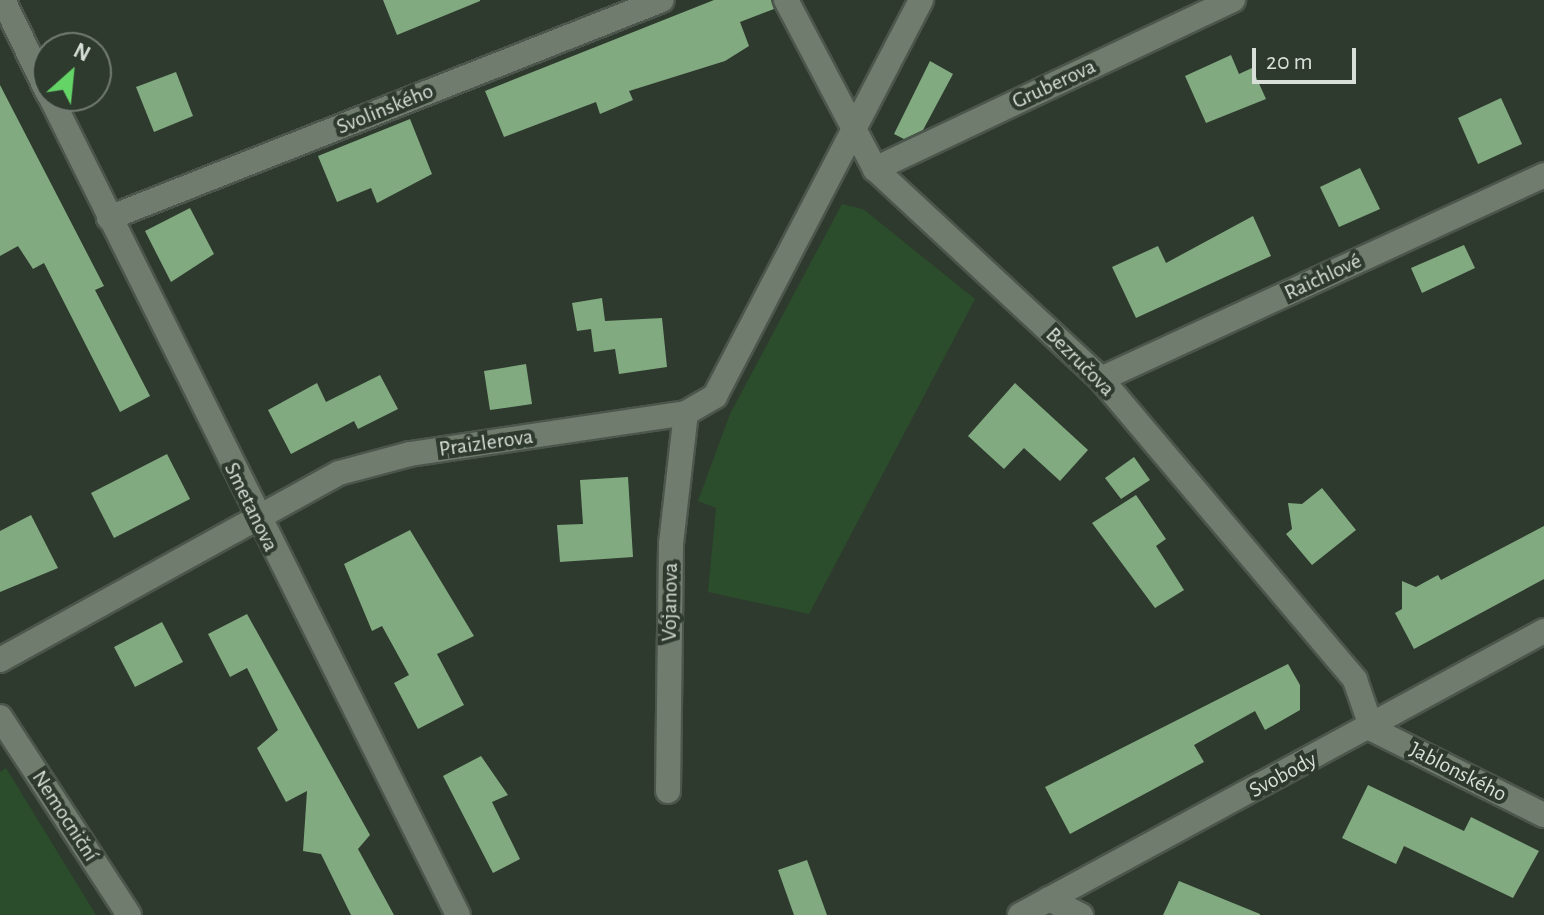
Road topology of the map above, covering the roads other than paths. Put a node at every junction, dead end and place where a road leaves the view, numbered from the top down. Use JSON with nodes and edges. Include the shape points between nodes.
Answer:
{"nodes":[{"id":1,"x":3,"y":0,"type":"edge"},
{"id":2,"x":662,"y":0,"type":"edge"},
{"id":3,"x":786,"y":0,"type":"edge"},
{"id":4,"x":921,"y":0,"type":"edge"},
{"id":5,"x":1233,"y":0,"type":"edge"},
{"id":6,"x":32,"y":59,"type":"edge"},
{"id":7,"x":58,"y":112,"type":"edge"},
{"id":8,"x":855,"y":130,"type":"junction"},
{"id":9,"x":875,"y":169,"type":"junction"},
{"id":10,"x":1544,"y":175,"type":"edge"},
{"id":11,"x":109,"y":218,"type":"junction"},
{"id":12,"x":1101,"y":379,"type":"junction"},
{"id":13,"x":686,"y":413,"type":"junction"},
{"id":14,"x":254,"y":515,"type":"junction"},
{"id":15,"x":1544,"y":631,"type":"edge"},
{"id":16,"x":0,"y":660,"type":"edge"},
{"id":17,"x":0,"y":717,"type":"edge"},
{"id":18,"x":1372,"y":729,"type":"junction"},
{"id":19,"x":668,"y":791,"type":"dead end"},
{"id":20,"x":1544,"y":815,"type":"edge"},
{"id":21,"x":1049,"y":899,"type":"junction"},
{"id":22,"x":129,"y":915,"type":"edge"},
{"id":23,"x":458,"y":915,"type":"edge"},
{"id":24,"x":1020,"y":915,"type":"edge"},
{"id":25,"x":1081,"y":915,"type":"edge"}],
"edges":[{"from":1,"to":6,"type":"street","name":"Smetanova"},
{"from":2,"to":11,"type":"street","name":"Svolinského"},
{"from":3,"to":8,"type":"street","name":"Bezručova"},
{"from":4,"to":8,"type":"street"},
{"from":5,"to":9,"type":"street","name":"Gruberova"},
{"from":7,"to":11,"type":"street","name":"Smetanova"},
{"from":8,"to":9,"type":"street","name":"Bezručova"},
{"from":8,"to":13,"type":"street","name":"Praizlerova","via":[[737,367],[715,396]]},
{"from":9,"to":12,"type":"street","name":"Bezručova"},
{"from":10,"to":12,"type":"street","name":"Raichlové"},
{"from":11,"to":14,"type":"street","name":"Smetanova"},
{"from":12,"to":18,"type":"street","name":"Bezručova","via":[[1355,680]]},
{"from":13,"to":14,"type":"street","name":"Praizlerova","via":[[410,454],[339,473]]},
{"from":13,"to":19,"type":"street","name":"Vojanova","via":[[671,544]]},
{"from":14,"to":16,"type":"street","name":"Praizlerova"},
{"from":14,"to":23,"type":"street","name":"Smetanova"},
{"from":15,"to":18,"type":"street","name":"Svobody"},
{"from":17,"to":22,"type":"street","name":"Nemocniční"},
{"from":18,"to":20,"type":"street","name":"Jablonského"},
{"from":18,"to":21,"type":"street","name":"Svobody"},
{"from":21,"to":24,"type":"street","name":"Svobody"},
{"from":21,"to":25,"type":"street"}]}
